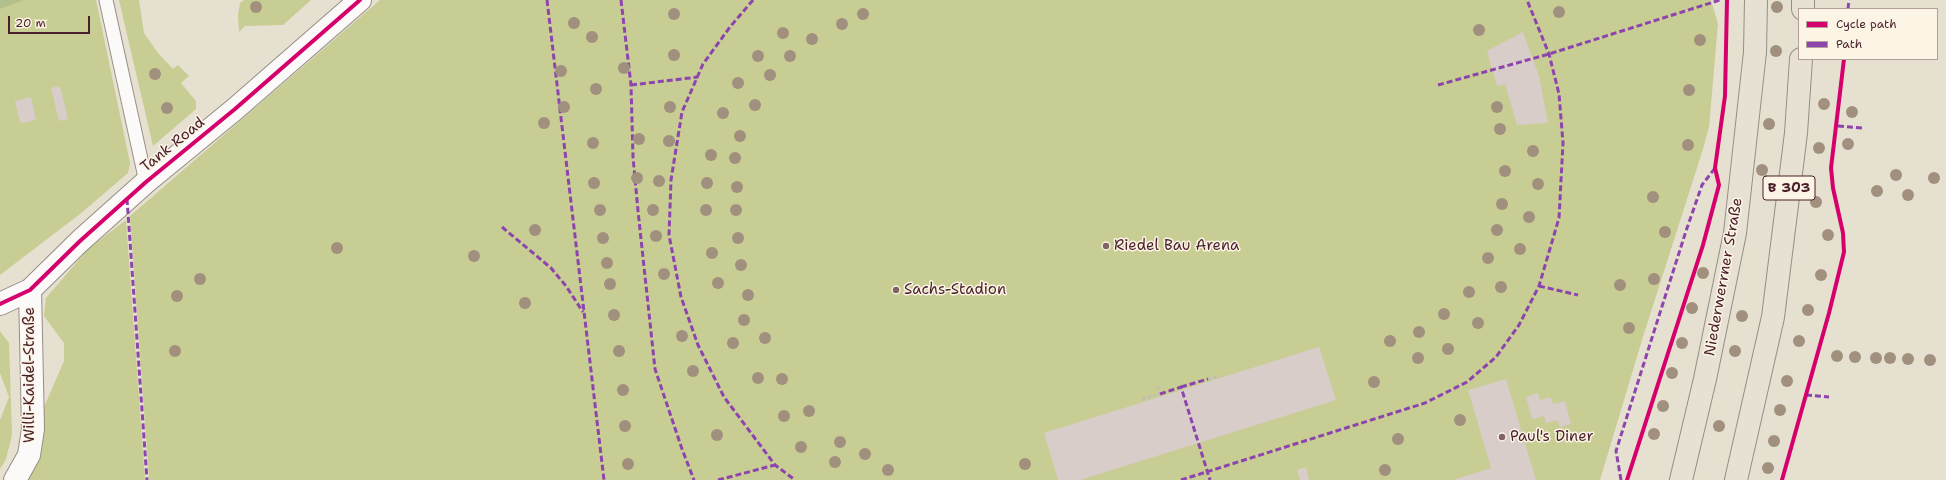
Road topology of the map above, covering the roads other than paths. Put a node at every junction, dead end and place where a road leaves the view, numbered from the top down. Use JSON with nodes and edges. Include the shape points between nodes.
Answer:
{"nodes":[{"id":1,"x":106,"y":0,"type":"edge"},
{"id":2,"x":360,"y":0,"type":"edge"},
{"id":3,"x":1756,"y":0,"type":"edge"},
{"id":4,"x":1801,"y":60,"type":"edge"},
{"id":5,"x":146,"y":182,"type":"junction"},
{"id":6,"x":30,"y":290,"type":"junction"},
{"id":7,"x":0,"y":304,"type":"edge"},
{"id":8,"x":15,"y":480,"type":"edge"},
{"id":9,"x":1681,"y":480,"type":"edge"},
{"id":10,"x":1736,"y":480,"type":"edge"}],
"edges":[{"from":1,"to":5,"type":"lane"},
{"from":2,"to":5,"type":"street","name":"Tank Road","via":[[224,119]]},
{"from":3,"to":9,"type":"main road","name":"Niederwerrner Straße","number":"B 303","via":[[1754,52],[1735,233]]},
{"from":4,"to":10,"type":"main road","number":"B 303","via":[[1796,133],[1773,317]]},
{"from":5,"to":6,"type":"street","name":"Tank Road"},
{"from":6,"to":7,"type":"street","name":"Tank Road"},
{"from":6,"to":8,"type":"street","name":"Willi-Kaidel-Straße","via":[[33,429],[29,455]]}]}
